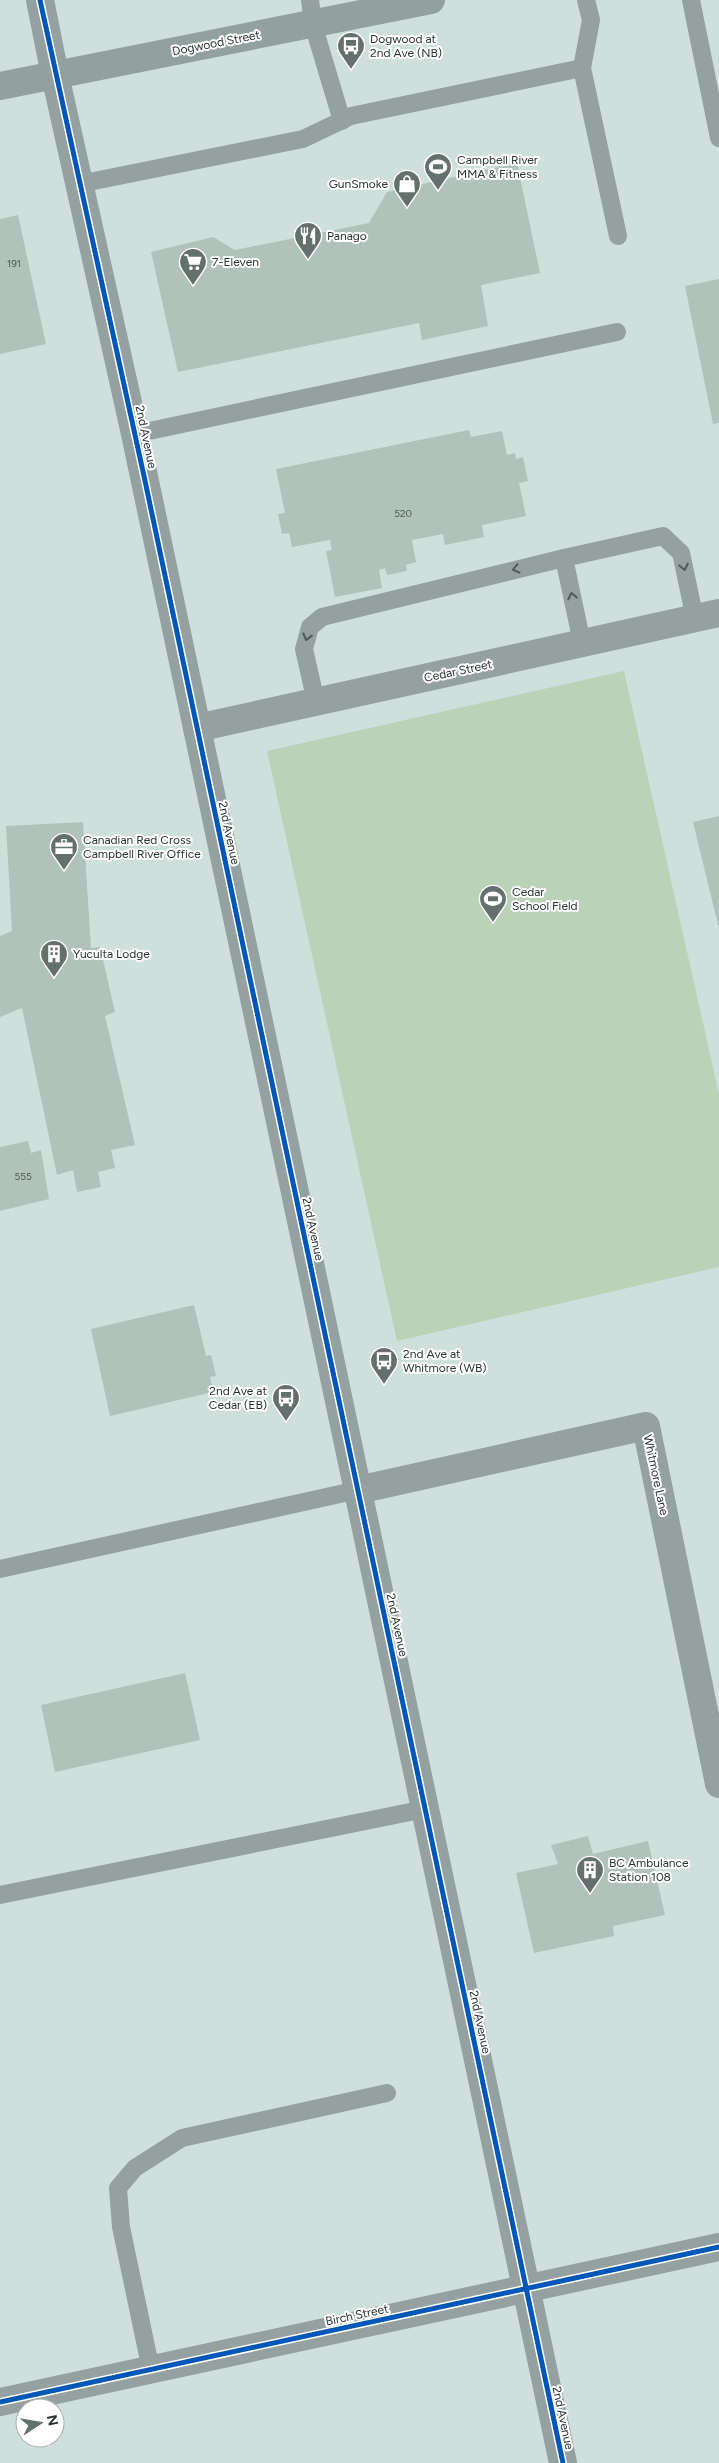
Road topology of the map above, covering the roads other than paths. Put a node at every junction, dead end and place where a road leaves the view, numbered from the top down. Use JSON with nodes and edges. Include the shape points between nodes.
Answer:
{"nodes":[{"id":1,"x":40,"y":0,"type":"edge"},
{"id":2,"x":431,"y":0,"type":"edge"},
{"id":3,"x":586,"y":0,"type":"edge"},
{"id":4,"x":691,"y":0,"type":"edge"},
{"id":5,"x":311,"y":12,"type":"edge"},
{"id":6,"x":582,"y":68,"type":"junction"},
{"id":7,"x":55,"y":74,"type":"junction"},
{"id":8,"x":0,"y":86,"type":"edge"},
{"id":9,"x":342,"y":121,"type":"junction"},
{"id":10,"x":719,"y":138,"type":"edge"},
{"id":11,"x":79,"y":184,"type":"junction"},
{"id":12,"x":618,"y":236,"type":"dead end"},
{"id":13,"x":617,"y":332,"type":"dead end"},
{"id":14,"x":135,"y":434,"type":"junction"},
{"id":15,"x":564,"y":558,"type":"junction"},
{"id":16,"x":707,"y":616,"type":"edge"},
{"id":17,"x":582,"y":644,"type":"junction"},
{"id":18,"x":316,"y":702,"type":"junction"},
{"id":19,"x":197,"y":728,"type":"junction"},
{"id":20,"x":358,"y":1490,"type":"junction"},
{"id":21,"x":0,"y":1569,"type":"edge"},
{"id":22,"x":719,"y":1784,"type":"edge"},
{"id":23,"x":425,"y":1809,"type":"junction"},
{"id":24,"x":0,"y":1895,"type":"edge"},
{"id":25,"x":387,"y":2093,"type":"dead end"},
{"id":26,"x":719,"y":2247,"type":"edge"},
{"id":27,"x":526,"y":2289,"type":"junction"},
{"id":28,"x":150,"y":2370,"type":"junction"},
{"id":29,"x":0,"y":2402,"type":"edge"},
{"id":30,"x":563,"y":2463,"type":"edge"}],
"edges":[{"from":1,"to":7,"type":"street","name":"2nd Avenue"},
{"from":2,"to":5,"type":"main road","name":"Dogwood Street"},
{"from":3,"to":6,"type":"lane","via":[[591,20]]},
{"from":4,"to":10,"type":"lane"},
{"from":5,"to":7,"type":"main road","name":"Dogwood Street"},
{"from":5,"to":9,"type":"lane"},
{"from":6,"to":9,"type":"lane","via":[[351,116]]},
{"from":6,"to":12,"type":"lane"},
{"from":7,"to":8,"type":"main road","name":"Dogwood Street"},
{"from":7,"to":11,"type":"street","name":"2nd Avenue"},
{"from":9,"to":11,"type":"lane","via":[[303,139]]},
{"from":11,"to":14,"type":"street","name":"2nd Avenue"},
{"from":13,"to":14,"type":"lane"},
{"from":14,"to":19,"type":"street","name":"2nd Avenue"},
{"from":15,"to":16,"type":"lane","one_way":true,"via":[[663,536],[681,553]]},
{"from":17,"to":15,"type":"lane","one_way":true},
{"from":15,"to":18,"type":"lane","one_way":true,"via":[[322,617],[310,627],[304,649]]},
{"from":16,"to":17,"type":"street","name":"Cedar Street"},
{"from":17,"to":18,"type":"street","name":"Cedar Street"},
{"from":18,"to":19,"type":"street","name":"Cedar Street"},
{"from":19,"to":20,"type":"street","name":"2nd Avenue"},
{"from":20,"to":21,"type":"lane"},
{"from":20,"to":22,"type":"street","name":"Whitmore Lane","via":[[646,1426]]},
{"from":20,"to":23,"type":"street","name":"2nd Avenue"},
{"from":23,"to":24,"type":"lane"},
{"from":23,"to":27,"type":"street","name":"2nd Avenue"},
{"from":25,"to":28,"type":"lane","via":[[182,2138],[135,2168],[118,2188],[121,2227]]},
{"from":26,"to":27,"type":"street","name":"Birch Street"},
{"from":27,"to":28,"type":"street","name":"Birch Street"},
{"from":27,"to":30,"type":"street","name":"2nd Avenue"},
{"from":28,"to":29,"type":"street","name":"Birch Street"}]}
